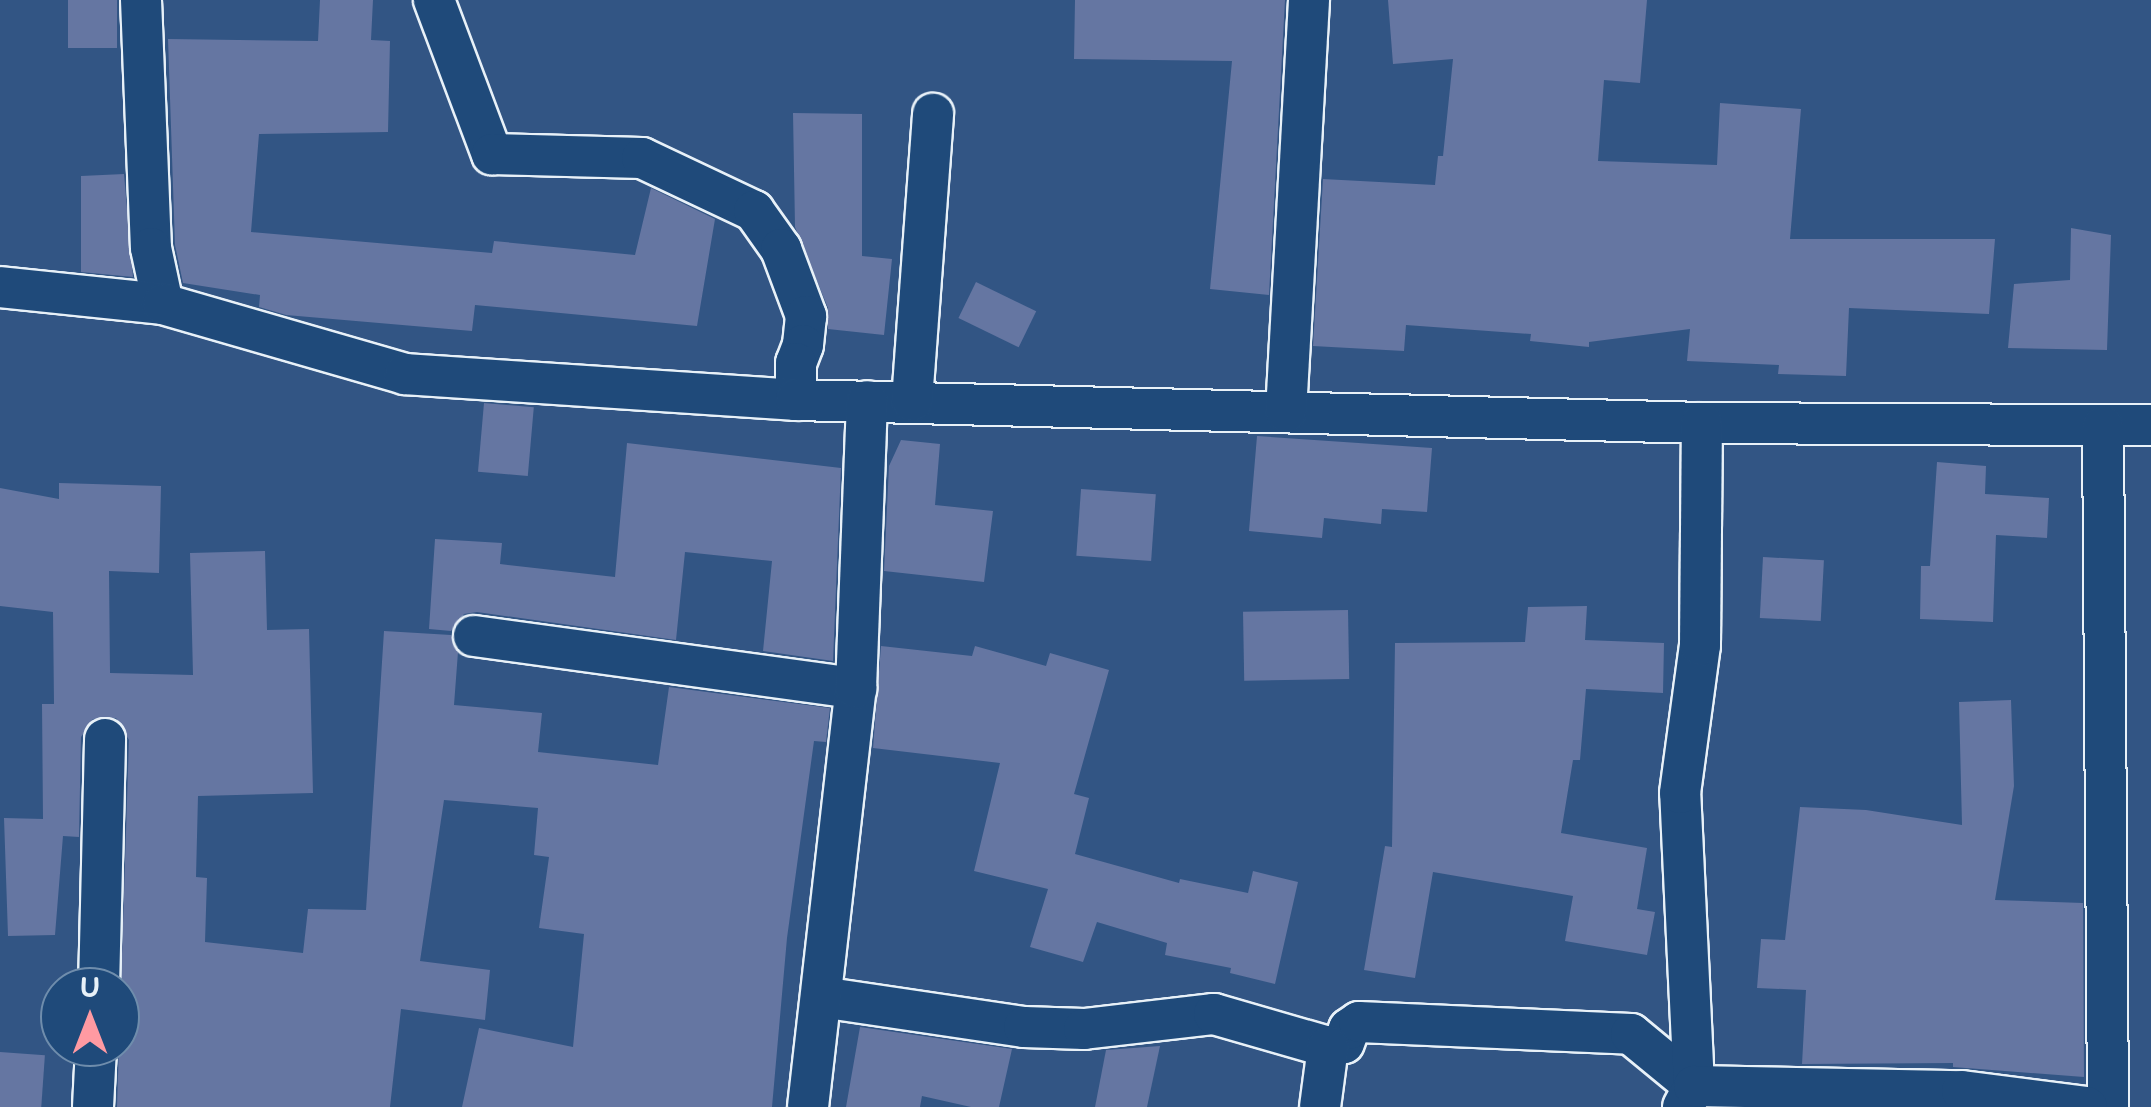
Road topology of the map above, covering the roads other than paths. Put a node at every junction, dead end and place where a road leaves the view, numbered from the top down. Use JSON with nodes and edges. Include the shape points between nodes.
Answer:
{"nodes":[{"id":1,"x":141,"y":0,"type":"edge"},
{"id":2,"x":434,"y":0,"type":"edge"},
{"id":3,"x":1309,"y":0,"type":"edge"},
{"id":4,"x":933,"y":114,"type":"dead end"},
{"id":5,"x":0,"y":287,"type":"edge"},
{"id":6,"x":163,"y":304,"type":"junction"},
{"id":7,"x":796,"y":400,"type":"junction"},
{"id":8,"x":867,"y":401,"type":"junction"},
{"id":9,"x":912,"y":401,"type":"junction"},
{"id":10,"x":1286,"y":412,"type":"junction"},
{"id":11,"x":1702,"y":423,"type":"junction"},
{"id":12,"x":2103,"y":426,"type":"junction"},
{"id":13,"x":2151,"y":426,"type":"edge"},
{"id":14,"x":474,"y":636,"type":"dead end"},
{"id":15,"x":856,"y":688,"type":"junction"},
{"id":16,"x":105,"y":739,"type":"dead end"},
{"id":17,"x":99,"y":967,"type":"edge"},
{"id":18,"x":822,"y":997,"type":"junction"},
{"id":19,"x":1328,"y":1046,"type":"junction"},
{"id":20,"x":95,"y":1067,"type":"edge"},
{"id":21,"x":1688,"y":1096,"type":"edge"},
{"id":22,"x":92,"y":1107,"type":"edge"},
{"id":23,"x":808,"y":1107,"type":"edge"},
{"id":24,"x":1320,"y":1107,"type":"edge"},
{"id":25,"x":2087,"y":1107,"type":"edge"},
{"id":26,"x":2108,"y":1107,"type":"edge"}],
"edges":[{"from":1,"to":6,"type":"street","via":[[151,248]]},
{"from":2,"to":7,"type":"street","via":[[492,154],[642,158],[754,211],[782,249],[806,316]]},
{"from":3,"to":10,"type":"street"},
{"from":4,"to":9,"type":"street"},
{"from":5,"to":6,"type":"street"},
{"from":6,"to":7,"type":"street","via":[[405,374]]},
{"from":7,"to":8,"type":"street"},
{"from":8,"to":9,"type":"street"},
{"from":8,"to":15,"type":"street"},
{"from":9,"to":10,"type":"street"},
{"from":10,"to":11,"type":"street"},
{"from":11,"to":12,"type":"street"},
{"from":11,"to":21,"type":"street","via":[[1700,645],[1680,793]]},
{"from":12,"to":13,"type":"street"},
{"from":12,"to":26,"type":"street"},
{"from":14,"to":15,"type":"street"},
{"from":15,"to":18,"type":"street"},
{"from":16,"to":17,"type":"street"},
{"from":18,"to":19,"type":"street","via":[[1024,1027],[1084,1029],[1214,1014]]},
{"from":18,"to":23,"type":"street"},
{"from":19,"to":21,"type":"street","via":[[1344,1042],[1359,1022],[1631,1034]]},
{"from":19,"to":24,"type":"street"},
{"from":20,"to":22,"type":"street"},
{"from":21,"to":25,"type":"street","via":[[1930,1090]]}]}
